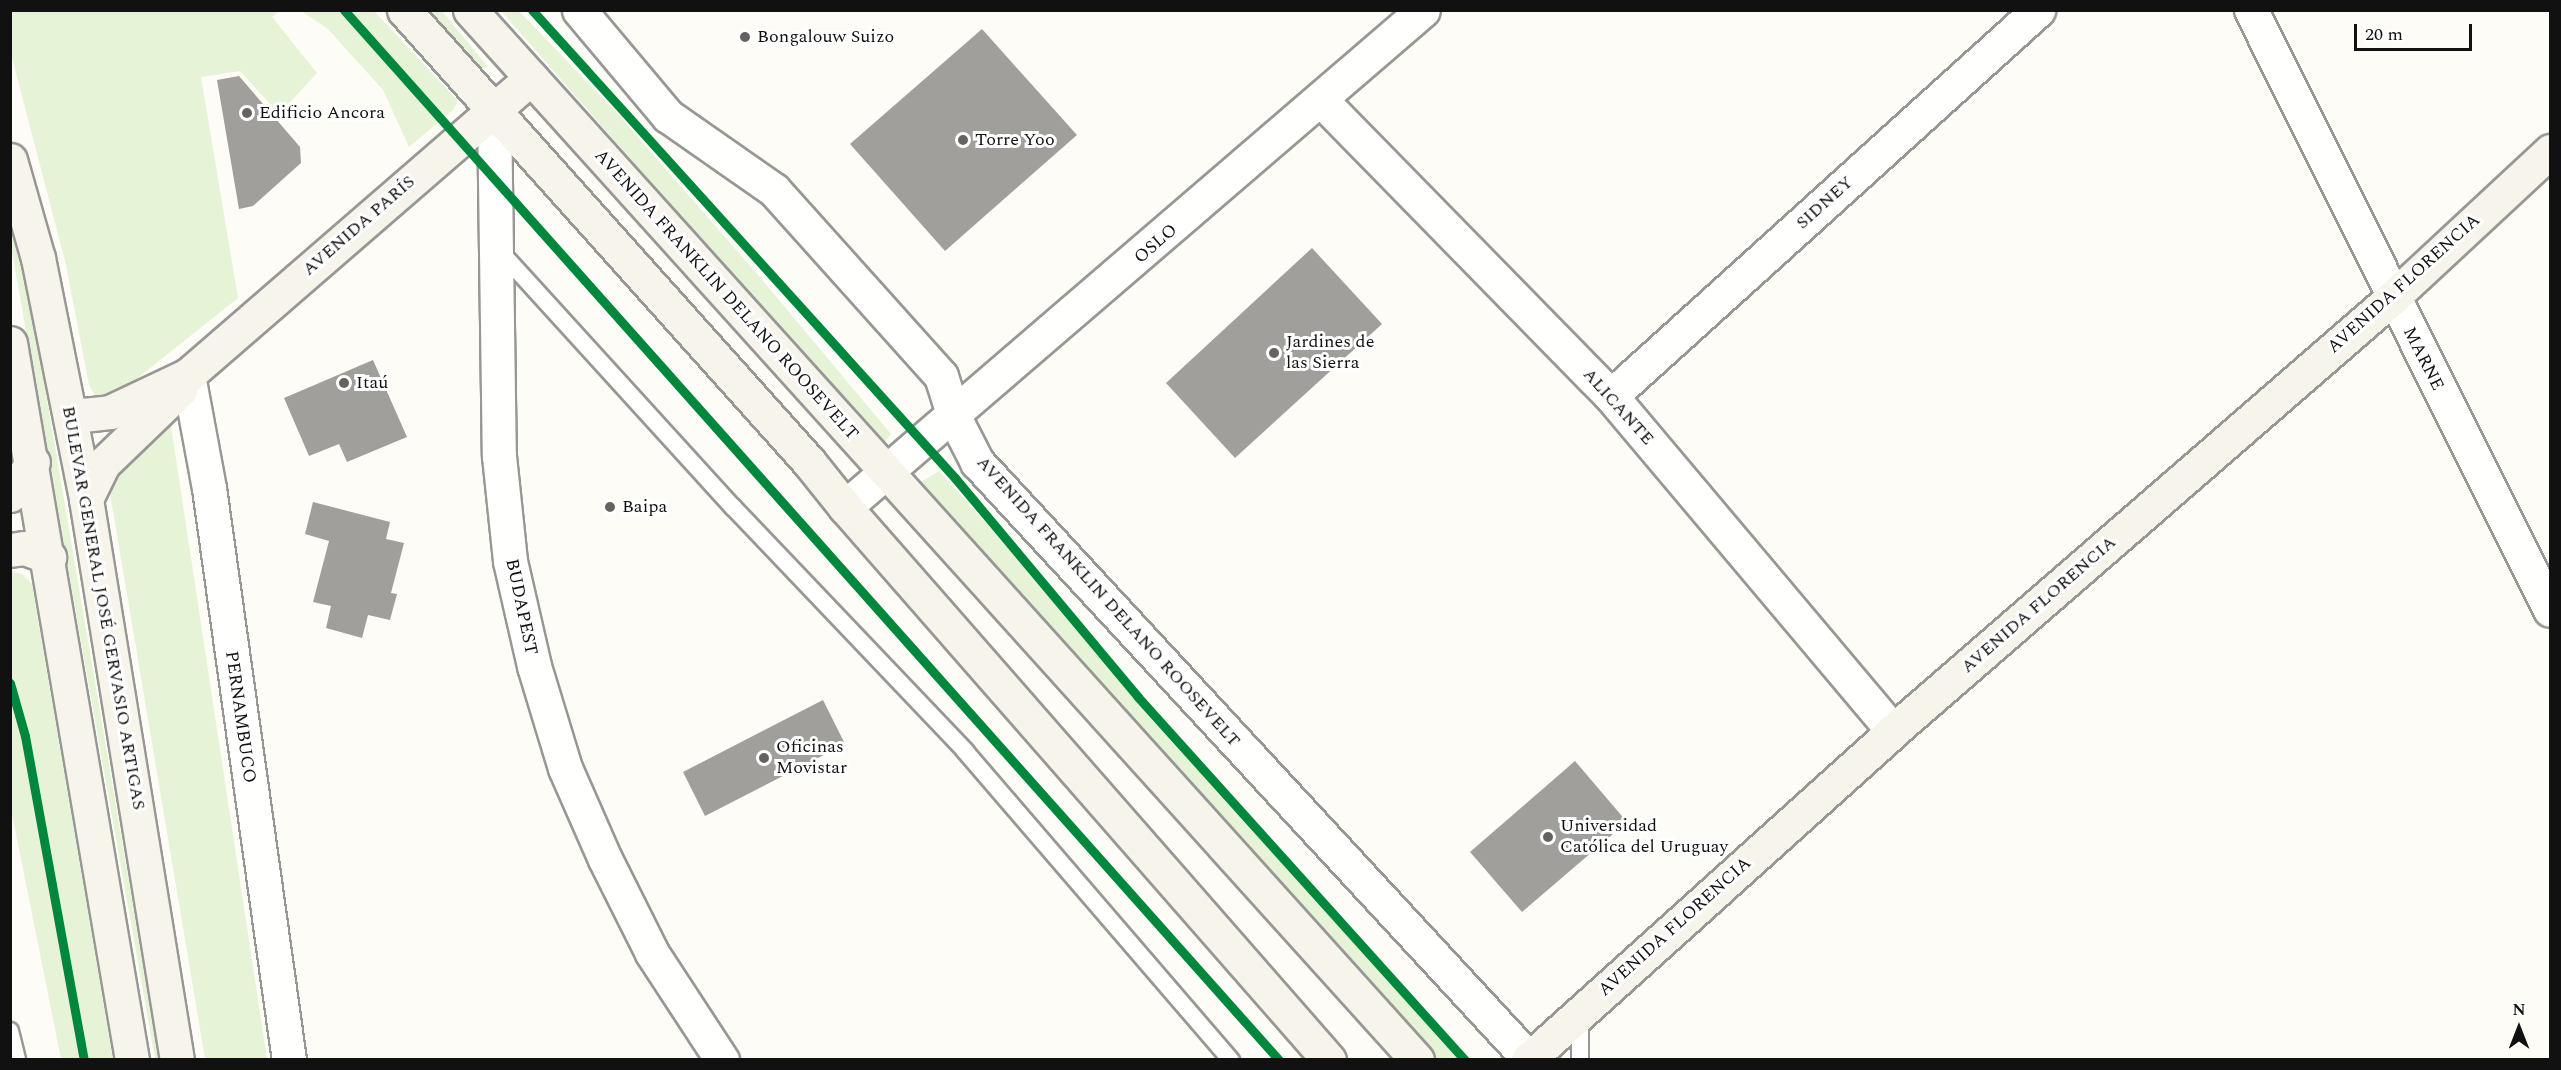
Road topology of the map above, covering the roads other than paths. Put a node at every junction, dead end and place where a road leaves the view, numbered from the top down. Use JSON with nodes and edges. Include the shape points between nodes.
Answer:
{"nodes":[{"id":1,"x":404,"y":10,"type":"edge"},
{"id":2,"x":470,"y":10,"type":"edge"},
{"id":3,"x":579,"y":10,"type":"edge"},
{"id":4,"x":1424,"y":10,"type":"edge"},
{"id":5,"x":2038,"y":10,"type":"edge"},
{"id":6,"x":2252,"y":10,"type":"edge"},
{"id":7,"x":531,"y":78,"type":"junction"},
{"id":8,"x":1322,"y":101,"type":"junction"},
{"id":9,"x":494,"y":109,"type":"junction"},
{"id":10,"x":2550,"y":152,"type":"edge"},
{"id":11,"x":10,"y":160,"type":"edge"},
{"id":12,"x":495,"y":246,"type":"junction"},
{"id":13,"x":2392,"y":297,"type":"junction"},
{"id":14,"x":10,"y":342,"type":"edge"},
{"id":15,"x":188,"y":375,"type":"junction"},
{"id":16,"x":1611,"y":396,"type":"junction"},
{"id":17,"x":70,"y":412,"type":"junction"},
{"id":18,"x":954,"y":417,"type":"junction"},
{"id":19,"x":33,"y":462,"type":"junction"},
{"id":20,"x":885,"y":473,"type":"junction"},
{"id":21,"x":10,"y":495,"type":"edge"},
{"id":22,"x":86,"y":499,"type":"junction"},
{"id":23,"x":845,"y":507,"type":"junction"},
{"id":24,"x":10,"y":550,"type":"edge"},
{"id":25,"x":49,"y":556,"type":"junction"},
{"id":26,"x":2550,"y":610,"type":"edge"},
{"id":27,"x":1893,"y":731,"type":"junction"},
{"id":28,"x":1580,"y":1013,"type":"junction"},
{"id":29,"x":10,"y":1032,"type":"edge"},
{"id":30,"x":17,"y":1059,"type":"edge"},
{"id":31,"x":132,"y":1059,"type":"edge"},
{"id":32,"x":177,"y":1059,"type":"edge"},
{"id":33,"x":289,"y":1059,"type":"edge"},
{"id":34,"x":722,"y":1059,"type":"edge"},
{"id":35,"x":1231,"y":1059,"type":"edge"},
{"id":36,"x":1329,"y":1059,"type":"edge"},
{"id":37,"x":1417,"y":1059,"type":"edge"},
{"id":38,"x":1529,"y":1059,"type":"edge"},
{"id":39,"x":1580,"y":1059,"type":"edge"}],
"edges":[{"from":1,"to":9,"type":"main road"},
{"from":2,"to":7,"type":"main road","name":"AVENIDA FRANKLIN DELANO ROOSEVELT"},
{"from":3,"to":18,"type":"street","name":"AVENIDA FRANKLIN DELANO ROOSEVELT","via":[[668,116],[774,190],[941,376]]},
{"from":4,"to":8,"type":"street","name":"OSLO"},
{"from":5,"to":16,"type":"street","name":"SIDNEY"},
{"from":6,"to":13,"type":"street","name":"MARNE"},
{"from":7,"to":9,"type":"main road","name":"AVENIDA PARÍS"},
{"from":7,"to":20,"type":"main road","name":"AVENIDA FRANKLIN DELANO ROOSEVELT"},
{"from":8,"to":16,"type":"street","name":"ALICANTE"},
{"from":8,"to":18,"type":"street","name":"OSLO"},
{"from":9,"to":12,"type":"street","name":"BUDAPEST"},
{"from":9,"to":15,"type":"main road","name":"AVENIDA PARÍS"},
{"from":9,"to":23,"type":"main road"},
{"from":10,"to":13,"type":"main road","name":"AVENIDA FLORENCIA"},
{"from":11,"to":17,"type":"main road","name":"BULEVAR GENERAL JOSÉ GERVASIO ARTIGAS","via":[[38,258]]},
{"from":12,"to":34,"type":"street","name":"BUDAPEST","via":[[499,456],[510,561],[534,666],[565,768],[605,859],[652,953]]},
{"from":12,"to":35,"type":"lane","via":[[964,752]]},
{"from":13,"to":26,"type":"street","name":"MARNE"},
{"from":13,"to":27,"type":"main road","name":"AVENIDA FLORENCIA"},
{"from":14,"to":19,"type":"main road"},
{"from":15,"to":17,"type":"main road","name":"AVENIDA PARÍS","via":[[110,412]]},
{"from":15,"to":22,"type":"main road","name":"AVENIDA PARÍS","via":[[177,396],[144,422],[103,464]]},
{"from":15,"to":33,"type":"street","name":"PERNAMBUCO","via":[[209,488]]},
{"from":16,"to":27,"type":"street","name":"ALICANTE"},
{"from":17,"to":22,"type":"main road","name":"BULEVAR GENERAL JOSÉ GERVASIO ARTIGAS"},
{"from":18,"to":20,"type":"street","name":"OSLO"},
{"from":18,"to":38,"type":"street","name":"AVENIDA FRANKLIN DELANO ROOSEVELT","via":[[977,462]]},
{"from":19,"to":21,"type":"main road"},
{"from":19,"to":25,"type":"main road"},
{"from":20,"to":23,"type":"street","name":"OSLO"},
{"from":20,"to":37,"type":"main road","name":"AVENIDA FRANKLIN DELANO ROOSEVELT"},
{"from":22,"to":32,"type":"main road","name":"BULEVAR GENERAL JOSÉ GERVASIO ARTIGAS"},
{"from":23,"to":36,"type":"main road"},
{"from":24,"to":25,"type":"main road","via":[[25,548]]},
{"from":25,"to":31,"type":"main road"},
{"from":27,"to":28,"type":"main road","name":"AVENIDA FLORENCIA"},
{"from":28,"to":38,"type":"main road","name":"AVENIDA FLORENCIA"},
{"from":28,"to":39,"type":"lane"},
{"from":29,"to":30,"type":"lane"}]}
